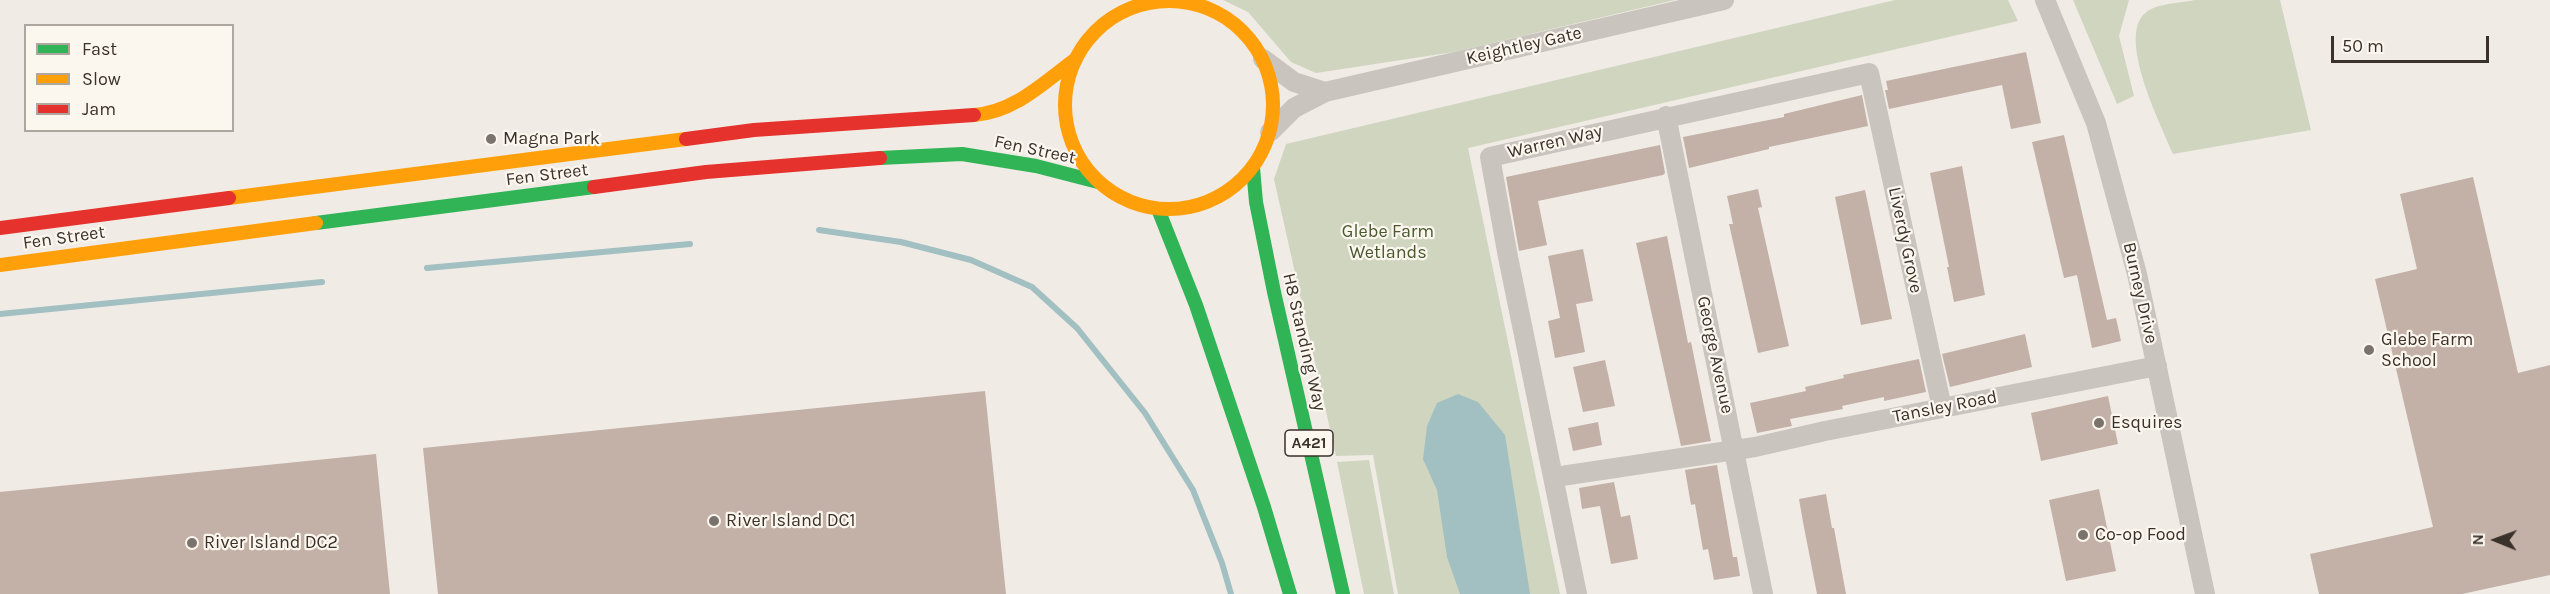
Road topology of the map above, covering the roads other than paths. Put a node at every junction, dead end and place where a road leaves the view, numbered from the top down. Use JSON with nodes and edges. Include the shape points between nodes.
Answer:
{"nodes":[{"id":1,"x":1724,"y":0,"type":"edge"},
{"id":2,"x":2045,"y":0,"type":"edge"},
{"id":3,"x":1191,"y":1,"type":"edge"},
{"id":4,"x":1096,"y":11,"type":"dead end"},
{"id":5,"x":1092,"y":33,"type":"junction"},
{"id":6,"x":1263,"y":58,"type":"junction"},
{"id":7,"x":1073,"y":62,"type":"junction"},
{"id":8,"x":1869,"y":73,"type":"joint"},
{"id":9,"x":1325,"y":92,"type":"junction"},
{"id":10,"x":1666,"y":117,"type":"junction"},
{"id":11,"x":1270,"y":132,"type":"junction"},
{"id":12,"x":1253,"y":168,"type":"junction"},
{"id":13,"x":1098,"y":182,"type":"junction"},
{"id":14,"x":1158,"y":209,"type":"junction"},
{"id":15,"x":0,"y":228,"type":"edge"},
{"id":16,"x":0,"y":265,"type":"edge"},
{"id":17,"x":2157,"y":366,"type":"junction"},
{"id":18,"x":1942,"y":408,"type":"junction"},
{"id":19,"x":1735,"y":449,"type":"junction"},
{"id":20,"x":1555,"y":477,"type":"junction"},
{"id":21,"x":1290,"y":594,"type":"edge"},
{"id":22,"x":1343,"y":594,"type":"edge"},
{"id":23,"x":1578,"y":594,"type":"edge"},
{"id":24,"x":1763,"y":594,"type":"edge"},
{"id":25,"x":2205,"y":594,"type":"edge"}],
"edges":[{"from":1,"to":9,"type":"street","name":"Keightley Gate"},
{"from":2,"to":17,"type":"street","name":"Burney Drive","via":[[2096,123],[2138,274]]},
{"from":3,"to":5,"type":"main road","via":[[1155,0],[1121,11]]},
{"from":3,"to":6,"type":"main road","via":[[1221,13],[1245,32]]},
{"from":4,"to":5,"type":"main road"},
{"from":5,"to":7,"type":"main road"},
{"from":6,"to":9,"type":"street","via":[[1294,82]]},
{"from":6,"to":11,"type":"main road","via":[[1274,107]]},
{"from":7,"to":13,"type":"main road","via":[[1065,93],[1066,125],[1078,156]]},
{"from":7,"to":15,"type":"main road","name":"Fen Street","via":[[1018,103],[985,114],[754,130]]},
{"from":8,"to":10,"type":"street","name":"Warren Way"},
{"from":8,"to":18,"type":"street","name":"Liverdy Grove"},
{"from":9,"to":11,"type":"street","name":"Keightley Gate","via":[[1294,108]]},
{"from":10,"to":19,"type":"street","name":"George Avenue"},
{"from":10,"to":20,"type":"street","name":"Warren Way","via":[[1490,157]]},
{"from":11,"to":12,"type":"main road"},
{"from":12,"to":14,"type":"main road","via":[[1227,192],[1194,207]]},
{"from":12,"to":22,"type":"main road","name":"H8 Standing Way","number":"A421","via":[[1274,292]]},
{"from":13,"to":14,"type":"main road","via":[[1125,200]]},
{"from":13,"to":16,"type":"main road","name":"Fen Street","via":[[1036,166],[962,154],[824,161],[706,172]]},
{"from":14,"to":21,"type":"main road","via":[[1196,306],[1271,524]]},
{"from":17,"to":18,"type":"street","name":"Tansley Road"},
{"from":17,"to":25,"type":"street","name":"Burney Drive"},
{"from":18,"to":19,"type":"street","name":"Tansley Road"},
{"from":19,"to":20,"type":"street"},
{"from":19,"to":24,"type":"street","name":"George Avenue"},
{"from":20,"to":23,"type":"street","name":"Warren Way"}]}
